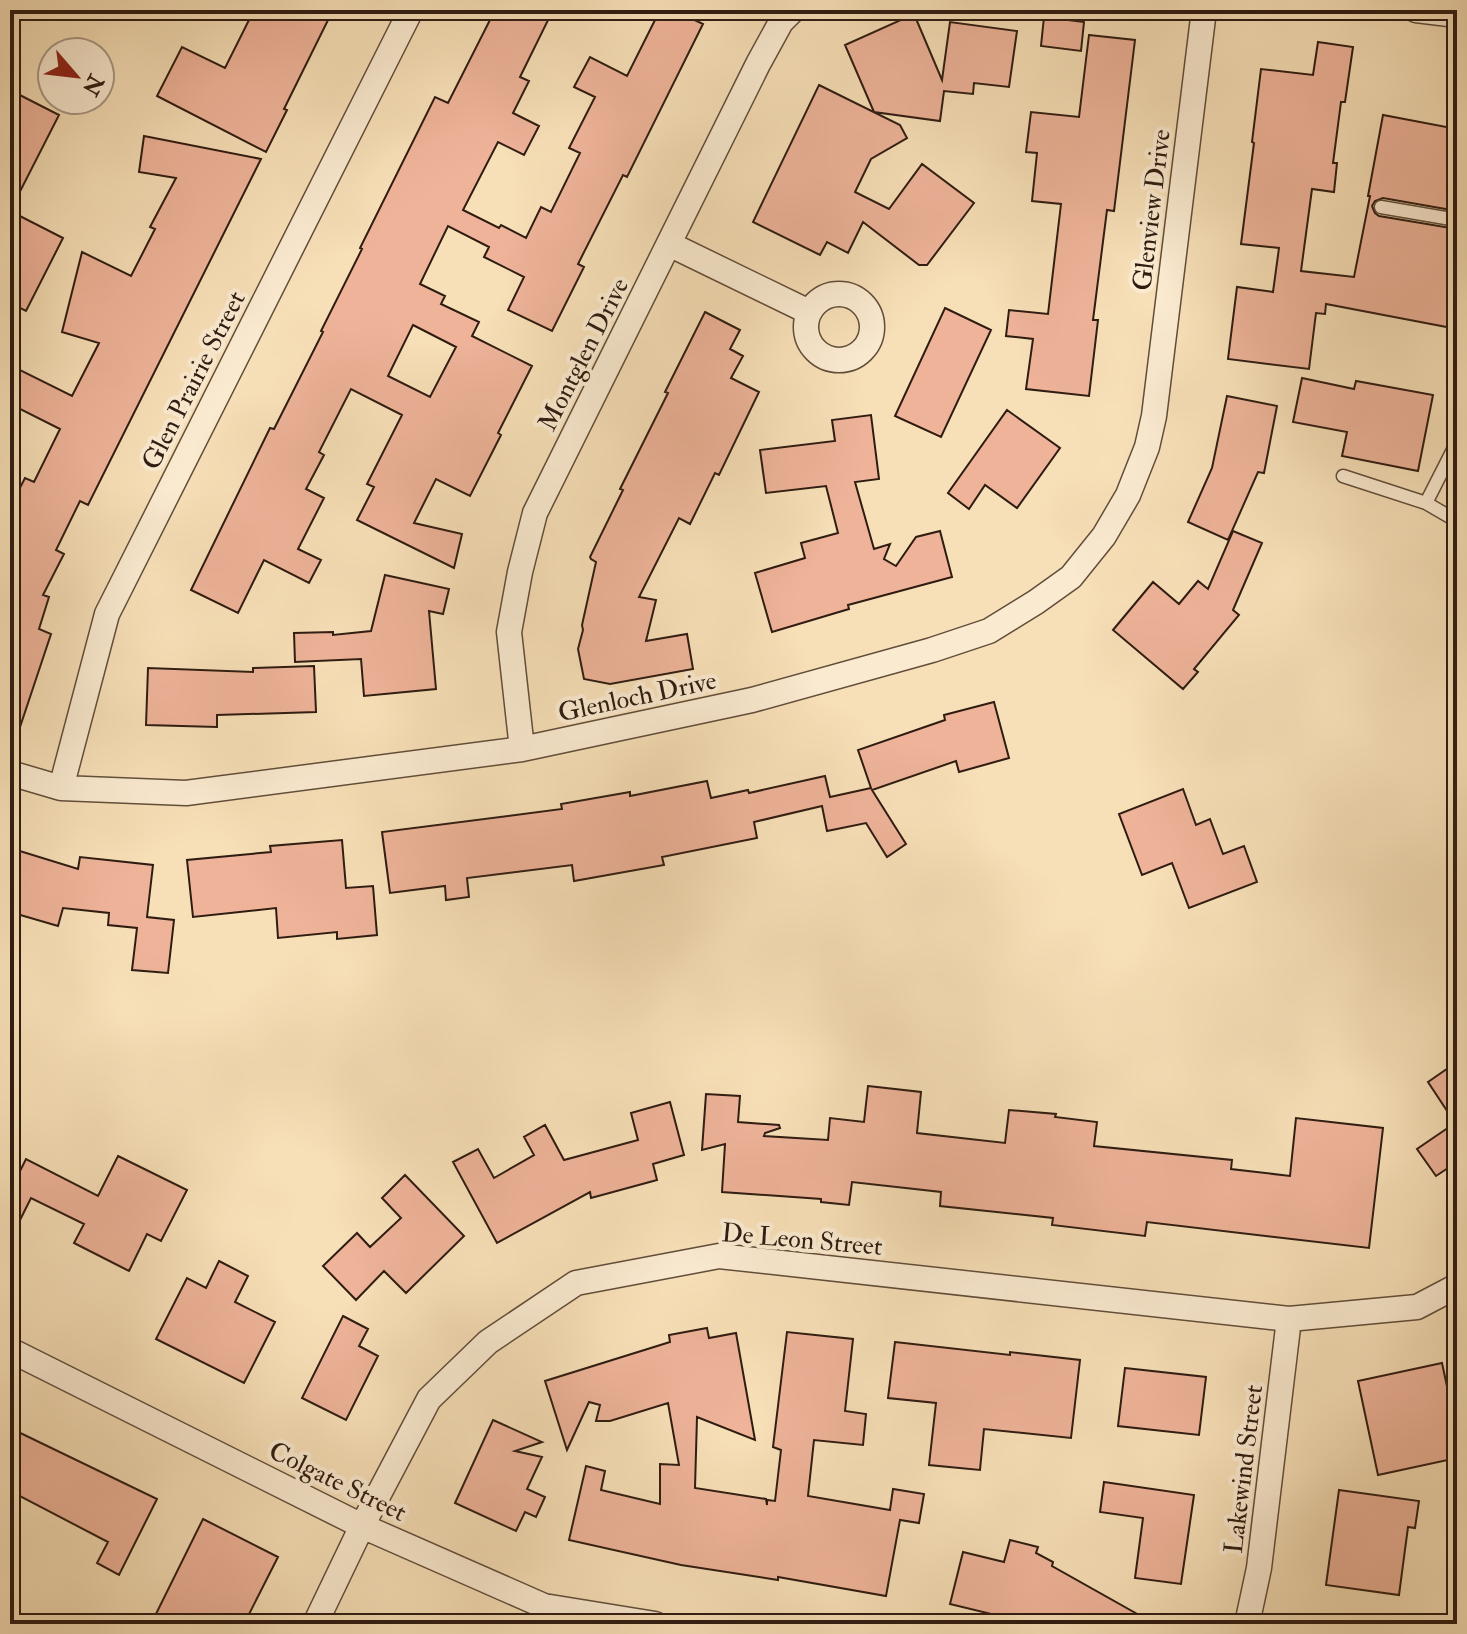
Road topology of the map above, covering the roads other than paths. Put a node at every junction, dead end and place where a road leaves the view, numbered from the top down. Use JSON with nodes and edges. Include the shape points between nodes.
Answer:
{"nodes":[{"id":1,"x":411,"y":10,"type":"edge"},
{"id":2,"x":793,"y":10,"type":"edge"},
{"id":3,"x":1204,"y":10,"type":"edge"},
{"id":4,"x":1416,"y":10,"type":"edge"},
{"id":5,"x":1457,"y":15,"type":"edge"},
{"id":6,"x":1381,"y":207,"type":"dead end"},
{"id":7,"x":1457,"y":220,"type":"edge"},
{"id":8,"x":669,"y":244,"type":"junction"},
{"id":9,"x":809,"y":312,"type":"dead end"},
{"id":10,"x":1154,"y":416,"type":"joint"},
{"id":11,"x":1457,"y":442,"type":"edge"},
{"id":12,"x":1343,"y":476,"type":"dead end"},
{"id":13,"x":1426,"y":503,"type":"junction"},
{"id":14,"x":1457,"y":521,"type":"edge"},
{"id":15,"x":522,"y":749,"type":"junction"},
{"id":16,"x":10,"y":773,"type":"edge"},
{"id":17,"x":61,"y":788,"type":"junction"},
{"id":18,"x":1457,"y":1286,"type":"edge"},
{"id":19,"x":1289,"y":1319,"type":"junction"},
{"id":20,"x":10,"y":1350,"type":"edge"},
{"id":21,"x":362,"y":1526,"type":"junction"},
{"id":22,"x":315,"y":1624,"type":"edge"},
{"id":23,"x":655,"y":1624,"type":"edge"},
{"id":24,"x":1247,"y":1624,"type":"edge"}],
"edges":[{"from":1,"to":17,"type":"street","name":"Glen Prairie Street","via":[[107,614]]},
{"from":2,"to":8,"type":"street","name":"Montglen Drive","via":[[758,64]]},
{"from":3,"to":10,"type":"street","name":"Glenview Drive"},
{"from":4,"to":5,"type":"street"},
{"from":6,"to":7,"type":"lane"},
{"from":8,"to":9,"type":"street"},
{"from":8,"to":15,"type":"street","name":"Montglen Drive","via":[[535,513],[509,632]]},
{"from":10,"to":15,"type":"street","name":"Glenloch Drive","via":[[1128,495],[1104,536],[1071,577],[989,631],[752,700]]},
{"from":11,"to":13,"type":"lane"},
{"from":12,"to":13,"type":"lane"},
{"from":13,"to":14,"type":"lane"},
{"from":15,"to":17,"type":"street","name":"Glenloch Drive","via":[[186,793]]},
{"from":16,"to":17,"type":"street","name":"Glenloch Drive"},
{"from":18,"to":19,"type":"street","name":"De Leon Street","via":[[1417,1307]]},
{"from":19,"to":21,"type":"street","name":"De Leon Street","via":[[719,1256],[576,1283],[488,1342],[429,1399]]},
{"from":19,"to":24,"type":"street","name":"Lakewind Street","via":[[1259,1568]]},
{"from":20,"to":21,"type":"street","name":"Colgate Street"},
{"from":21,"to":22,"type":"street","name":"De Leon Street"},
{"from":21,"to":23,"type":"street","name":"Colgate Street","via":[[544,1606]]}]}
